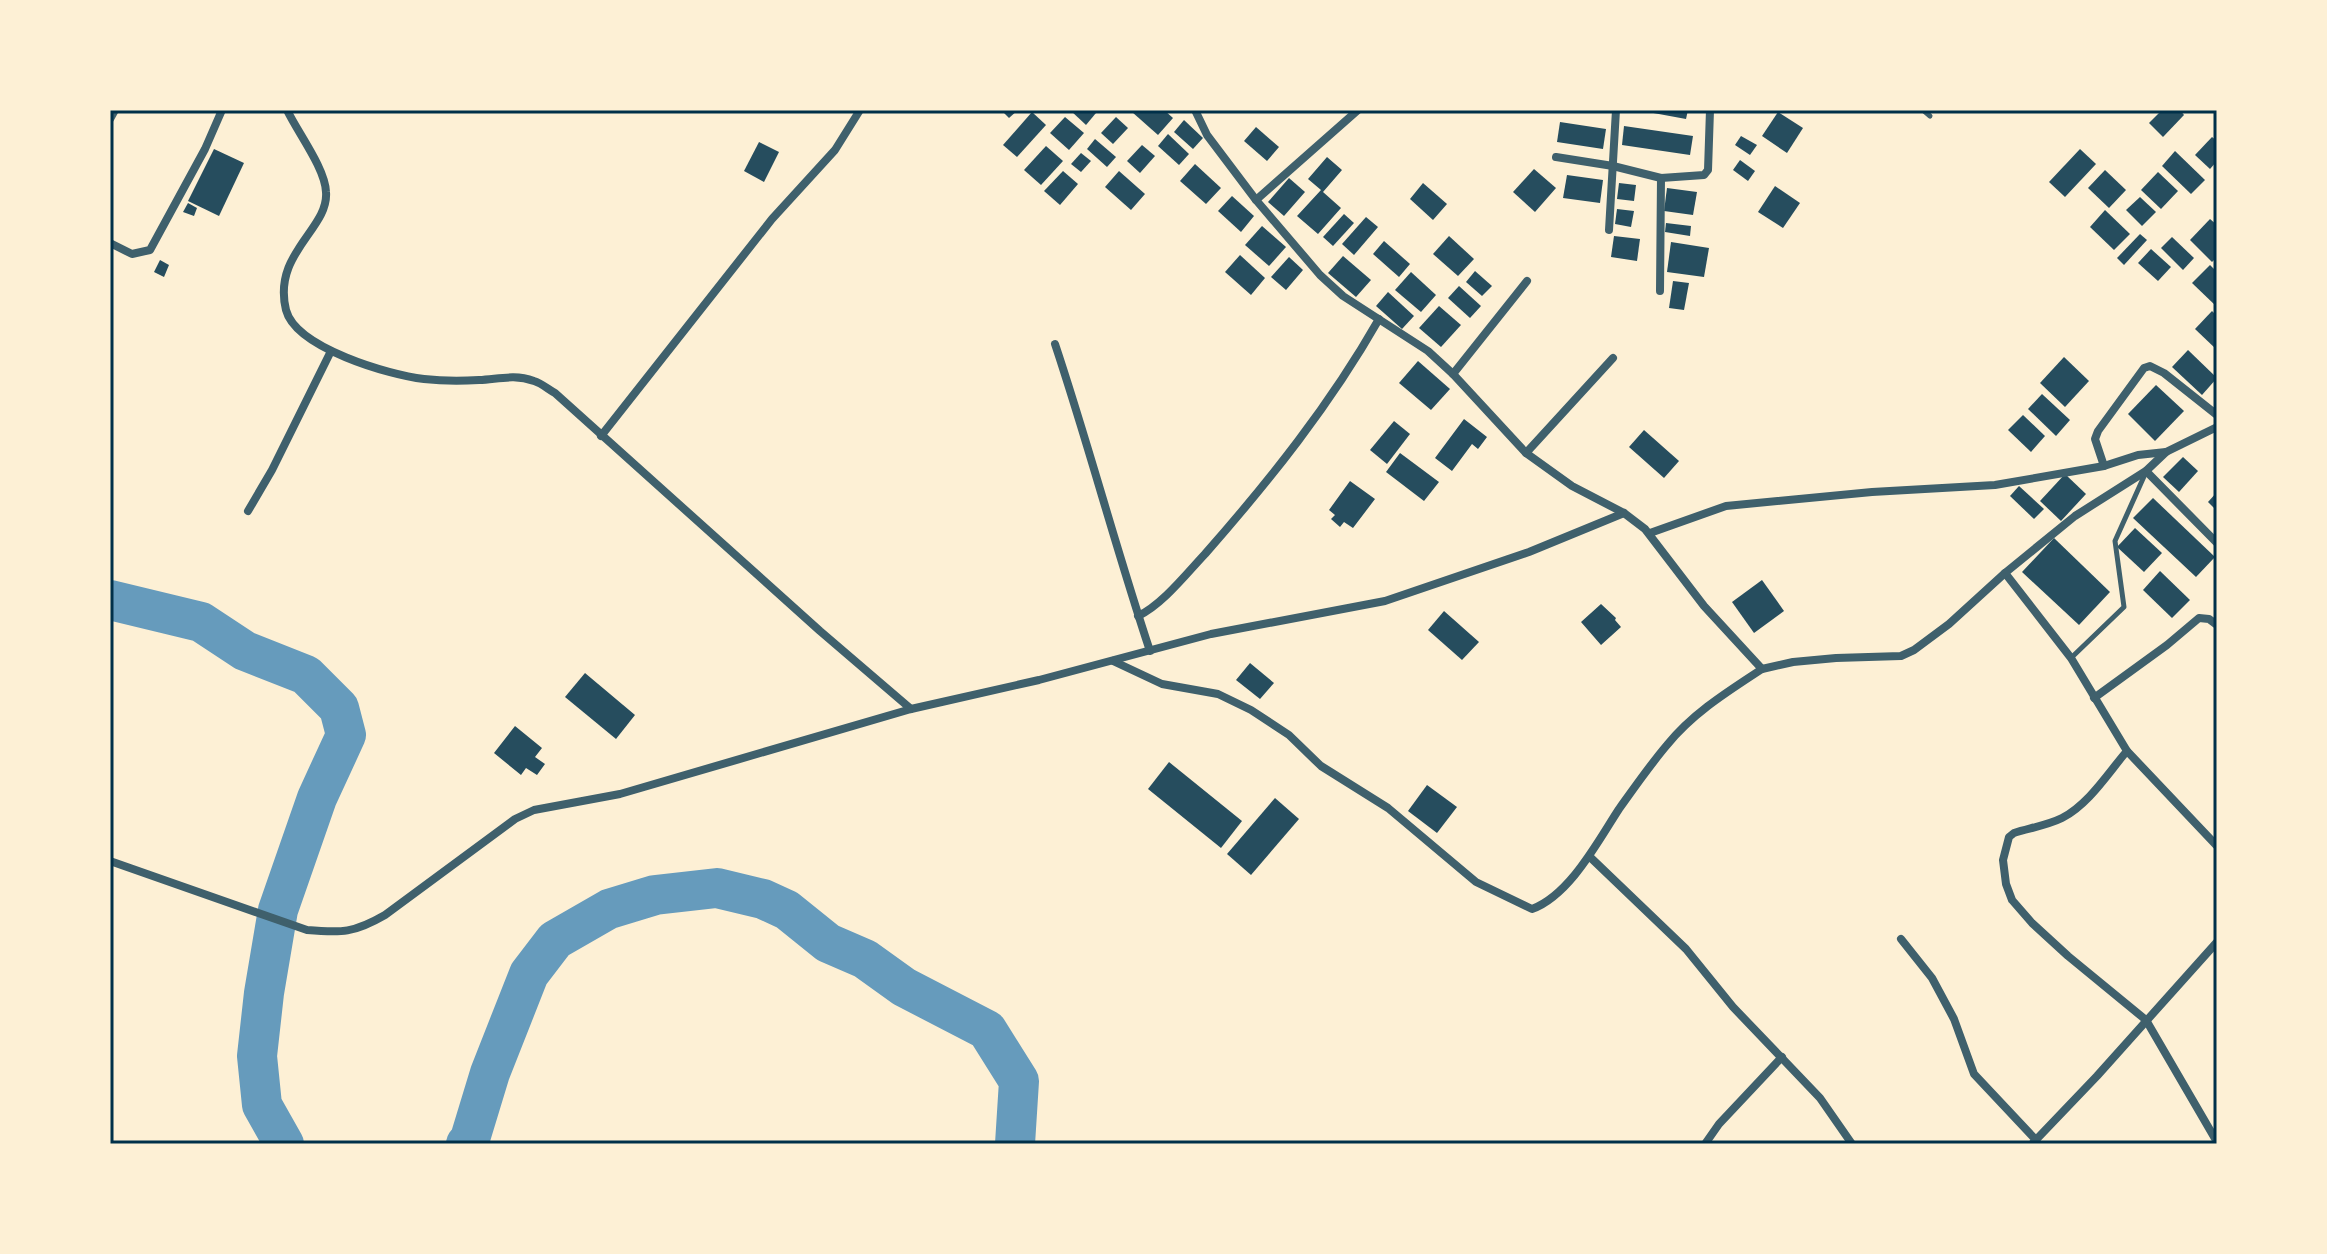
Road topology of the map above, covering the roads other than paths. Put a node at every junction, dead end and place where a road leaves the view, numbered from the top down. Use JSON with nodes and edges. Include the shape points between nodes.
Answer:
{"nodes":[{"id":1,"x":115,"y":110,"type":"edge"},
{"id":2,"x":222,"y":110,"type":"edge"},
{"id":3,"x":287,"y":110,"type":"edge"},
{"id":4,"x":860,"y":110,"type":"edge"},
{"id":5,"x":1195,"y":110,"type":"edge"},
{"id":6,"x":1358,"y":110,"type":"edge"},
{"id":7,"x":1616,"y":110,"type":"edge"},
{"id":8,"x":1710,"y":110,"type":"edge"},
{"id":9,"x":1923,"y":110,"type":"edge"},
{"id":10,"x":1930,"y":116,"type":"dead end"},
{"id":11,"x":110,"y":119,"type":"edge"},
{"id":12,"x":1556,"y":157,"type":"dead end"},
{"id":13,"x":1613,"y":166,"type":"junction"},
{"id":14,"x":1661,"y":178,"type":"junction"},
{"id":15,"x":1256,"y":200,"type":"junction"},
{"id":16,"x":1609,"y":230,"type":"dead end"},
{"id":17,"x":110,"y":243,"type":"edge"},
{"id":18,"x":1527,"y":281,"type":"dead end"},
{"id":19,"x":1660,"y":291,"type":"dead end"},
{"id":20,"x":1379,"y":319,"type":"junction"},
{"id":21,"x":1055,"y":344,"type":"dead end"},
{"id":22,"x":331,"y":351,"type":"junction"},
{"id":23,"x":1613,"y":358,"type":"dead end"},
{"id":24,"x":1453,"y":374,"type":"junction"},
{"id":25,"x":2217,"y":415,"type":"edge"},
{"id":26,"x":2217,"y":427,"type":"edge"},
{"id":27,"x":2204,"y":434,"type":"junction"},
{"id":28,"x":2217,"y":435,"type":"edge"},
{"id":29,"x":601,"y":436,"type":"junction"},
{"id":30,"x":2166,"y":452,"type":"junction"},
{"id":31,"x":1526,"y":453,"type":"junction"},
{"id":32,"x":2104,"y":466,"type":"junction"},
{"id":33,"x":2146,"y":471,"type":"junction"},
{"id":34,"x":248,"y":511,"type":"dead end"},
{"id":35,"x":1627,"y":515,"type":"junction"},
{"id":36,"x":1648,"y":531,"type":"junction"},
{"id":37,"x":2217,"y":543,"type":"edge"},
{"id":38,"x":2005,"y":573,"type":"junction"},
{"id":39,"x":1138,"y":616,"type":"junction"},
{"id":40,"x":2217,"y":625,"type":"edge"},
{"id":41,"x":1147,"y":652,"type":"junction"},
{"id":42,"x":2071,"y":658,"type":"junction"},
{"id":43,"x":1118,"y":660,"type":"junction"},
{"id":44,"x":1762,"y":669,"type":"junction"},
{"id":45,"x":2094,"y":698,"type":"junction"},
{"id":46,"x":911,"y":709,"type":"junction"},
{"id":47,"x":2127,"y":751,"type":"junction"},
{"id":48,"x":2217,"y":846,"type":"edge"},
{"id":49,"x":1590,"y":857,"type":"junction"},
{"id":50,"x":110,"y":861,"type":"edge"},
{"id":51,"x":1901,"y":939,"type":"dead end"},
{"id":52,"x":2217,"y":942,"type":"edge"},
{"id":53,"x":2146,"y":1020,"type":"junction"},
{"id":54,"x":1782,"y":1057,"type":"junction"},
{"id":55,"x":2034,"y":1142,"type":"edge"},
{"id":56,"x":2217,"y":1142,"type":"edge"},
{"id":57,"x":1705,"y":1144,"type":"edge"},
{"id":58,"x":1852,"y":1144,"type":"edge"}],
"edges":[{"from":1,"to":11,"type":"street"},
{"from":2,"to":17,"type":"street","via":[[150,250],[132,254]]},
{"from":3,"to":22,"type":"street","via":[[323,176],[327,195],[294,252],[284,302],[295,327]]},
{"from":4,"to":29,"type":"street","via":[[835,150],[772,219]]},
{"from":5,"to":15,"type":"street","via":[[1207,135]]},
{"from":6,"to":15,"type":"street"},
{"from":7,"to":13,"type":"street"},
{"from":8,"to":14,"type":"street","via":[[1708,170],[1704,175]]},
{"from":9,"to":10,"type":"lane"},
{"from":12,"to":13,"type":"street"},
{"from":13,"to":14,"type":"street"},
{"from":13,"to":16,"type":"street"},
{"from":14,"to":19,"type":"street"},
{"from":15,"to":20,"type":"street","via":[[1320,275]]},
{"from":18,"to":24,"type":"street"},
{"from":20,"to":24,"type":"street"},
{"from":20,"to":39,"type":"street","via":[[1317,418],[1257,495],[1180,581]]},
{"from":21,"to":39,"type":"street"},
{"from":22,"to":29,"type":"street","via":[[423,379],[511,376],[535,381]]},
{"from":22,"to":34,"type":"street"},
{"from":23,"to":31,"type":"street"},
{"from":24,"to":31,"type":"street"},
{"from":25,"to":32,"type":"street","via":[[2164,373],[2144,368],[2095,439]]},
{"from":26,"to":27,"type":"street"},
{"from":27,"to":28,"type":"street"},
{"from":27,"to":30,"type":"street"},
{"from":29,"to":46,"type":"street"},
{"from":30,"to":32,"type":"street"},
{"from":30,"to":33,"type":"street"},
{"from":31,"to":35,"type":"street","via":[[1572,486]]},
{"from":32,"to":36,"type":"street","via":[[1995,485],[1726,506]]},
{"from":33,"to":37,"type":"street"},
{"from":33,"to":38,"type":"street","via":[[2075,516]]},
{"from":33,"to":42,"type":"lane","via":[[2115,541],[2124,607]]},
{"from":35,"to":36,"type":"street"},
{"from":35,"to":41,"type":"street","via":[[1385,601],[1211,634]]},
{"from":36,"to":44,"type":"street","via":[[1704,606]]},
{"from":38,"to":42,"type":"street"},
{"from":38,"to":44,"type":"street","via":[[1949,624],[1901,656],[1793,662]]},
{"from":39,"to":41,"type":"street"},
{"from":40,"to":45,"type":"street","via":[[2199,618]]},
{"from":41,"to":43,"type":"street"},
{"from":42,"to":45,"type":"street"},
{"from":43,"to":46,"type":"street"},
{"from":43,"to":49,"type":"street","via":[[1162,684],[1218,694],[1251,710],[1289,735],[1321,766],[1388,808],[1476,882],[1527,909],[1536,909],[1557,893]]},
{"from":44,"to":49,"type":"street","via":[[1707,705],[1667,744]]},
{"from":45,"to":47,"type":"street"},
{"from":46,"to":50,"type":"street","via":[[620,794],[524,813],[362,929],[307,930]]},
{"from":47,"to":48,"type":"street"},
{"from":47,"to":53,"type":"street","via":[[2069,814],[2009,837],[2003,870],[2012,900],[2032,923]]},
{"from":49,"to":54,"type":"street","via":[[1686,949]]},
{"from":51,"to":55,"type":"street","via":[[1932,978],[1974,1074]]},
{"from":52,"to":53,"type":"street"},
{"from":53,"to":55,"type":"street"},
{"from":53,"to":56,"type":"street"},
{"from":54,"to":57,"type":"street"},
{"from":54,"to":58,"type":"street"}]}
